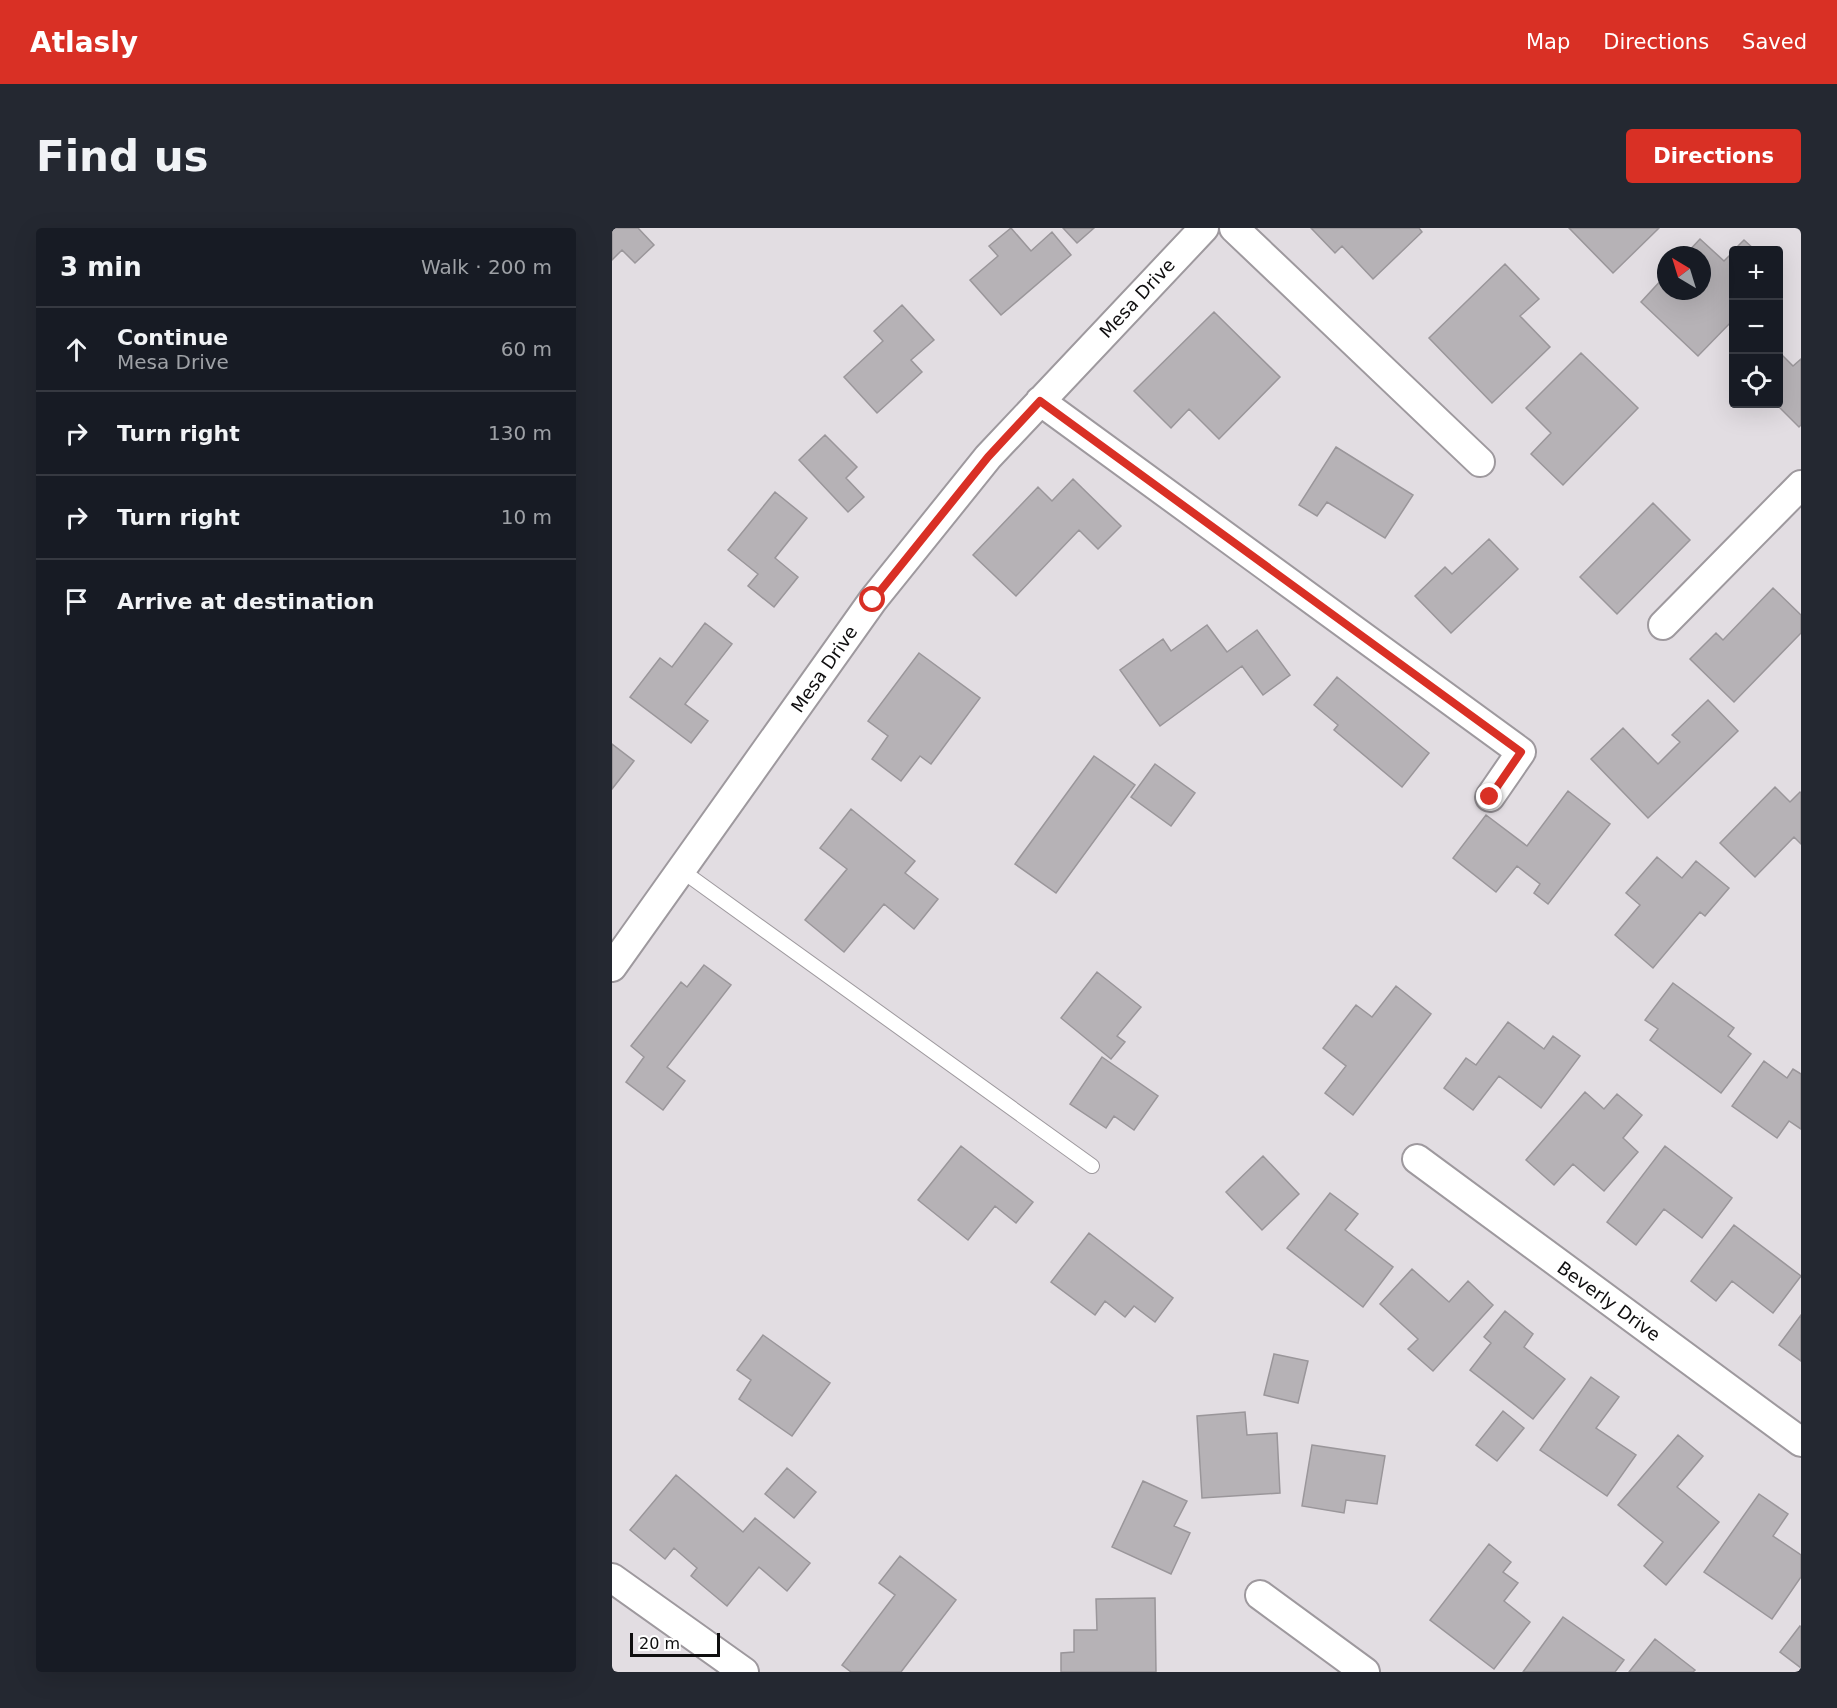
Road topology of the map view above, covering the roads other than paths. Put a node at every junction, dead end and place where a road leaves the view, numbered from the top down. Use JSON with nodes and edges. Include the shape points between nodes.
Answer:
{"nodes":[{"id":1,"x":1204,"y":228,"type":"edge"},
{"id":2,"x":1233,"y":228,"type":"edge"},
{"id":3,"x":1040,"y":401,"type":"junction"},
{"id":4,"x":1480,"y":462,"type":"dead end"},
{"id":5,"x":1801,"y":485,"type":"edge"},
{"id":6,"x":1663,"y":626,"type":"dead end"},
{"id":7,"x":1490,"y":797,"type":"dead end"},
{"id":8,"x":681,"y":870,"type":"junction"},
{"id":9,"x":612,"y":967,"type":"edge"},
{"id":10,"x":1417,"y":1159,"type":"dead end"},
{"id":11,"x":1092,"y":1166,"type":"dead end"},
{"id":12,"x":1801,"y":1442,"type":"edge"},
{"id":13,"x":612,"y":1578,"type":"edge"},
{"id":14,"x":1260,"y":1596,"type":"dead end"},
{"id":15,"x":744,"y":1672,"type":"edge"},
{"id":16,"x":1365,"y":1672,"type":"edge"}],
"edges":[{"from":1,"to":3,"type":"street","name":"Mesa Drive"},
{"from":2,"to":4,"type":"street"},
{"from":3,"to":7,"type":"street","via":[[1521,752]]},
{"from":3,"to":8,"type":"street","name":"Mesa Drive","via":[[988,457],[873,600]]},
{"from":5,"to":6,"type":"street"},
{"from":8,"to":9,"type":"street","name":"Mesa Drive"},
{"from":8,"to":11,"type":"lane"},
{"from":10,"to":12,"type":"street","name":"Beverly Drive"},
{"from":13,"to":15,"type":"street"},
{"from":14,"to":16,"type":"street"}]}
